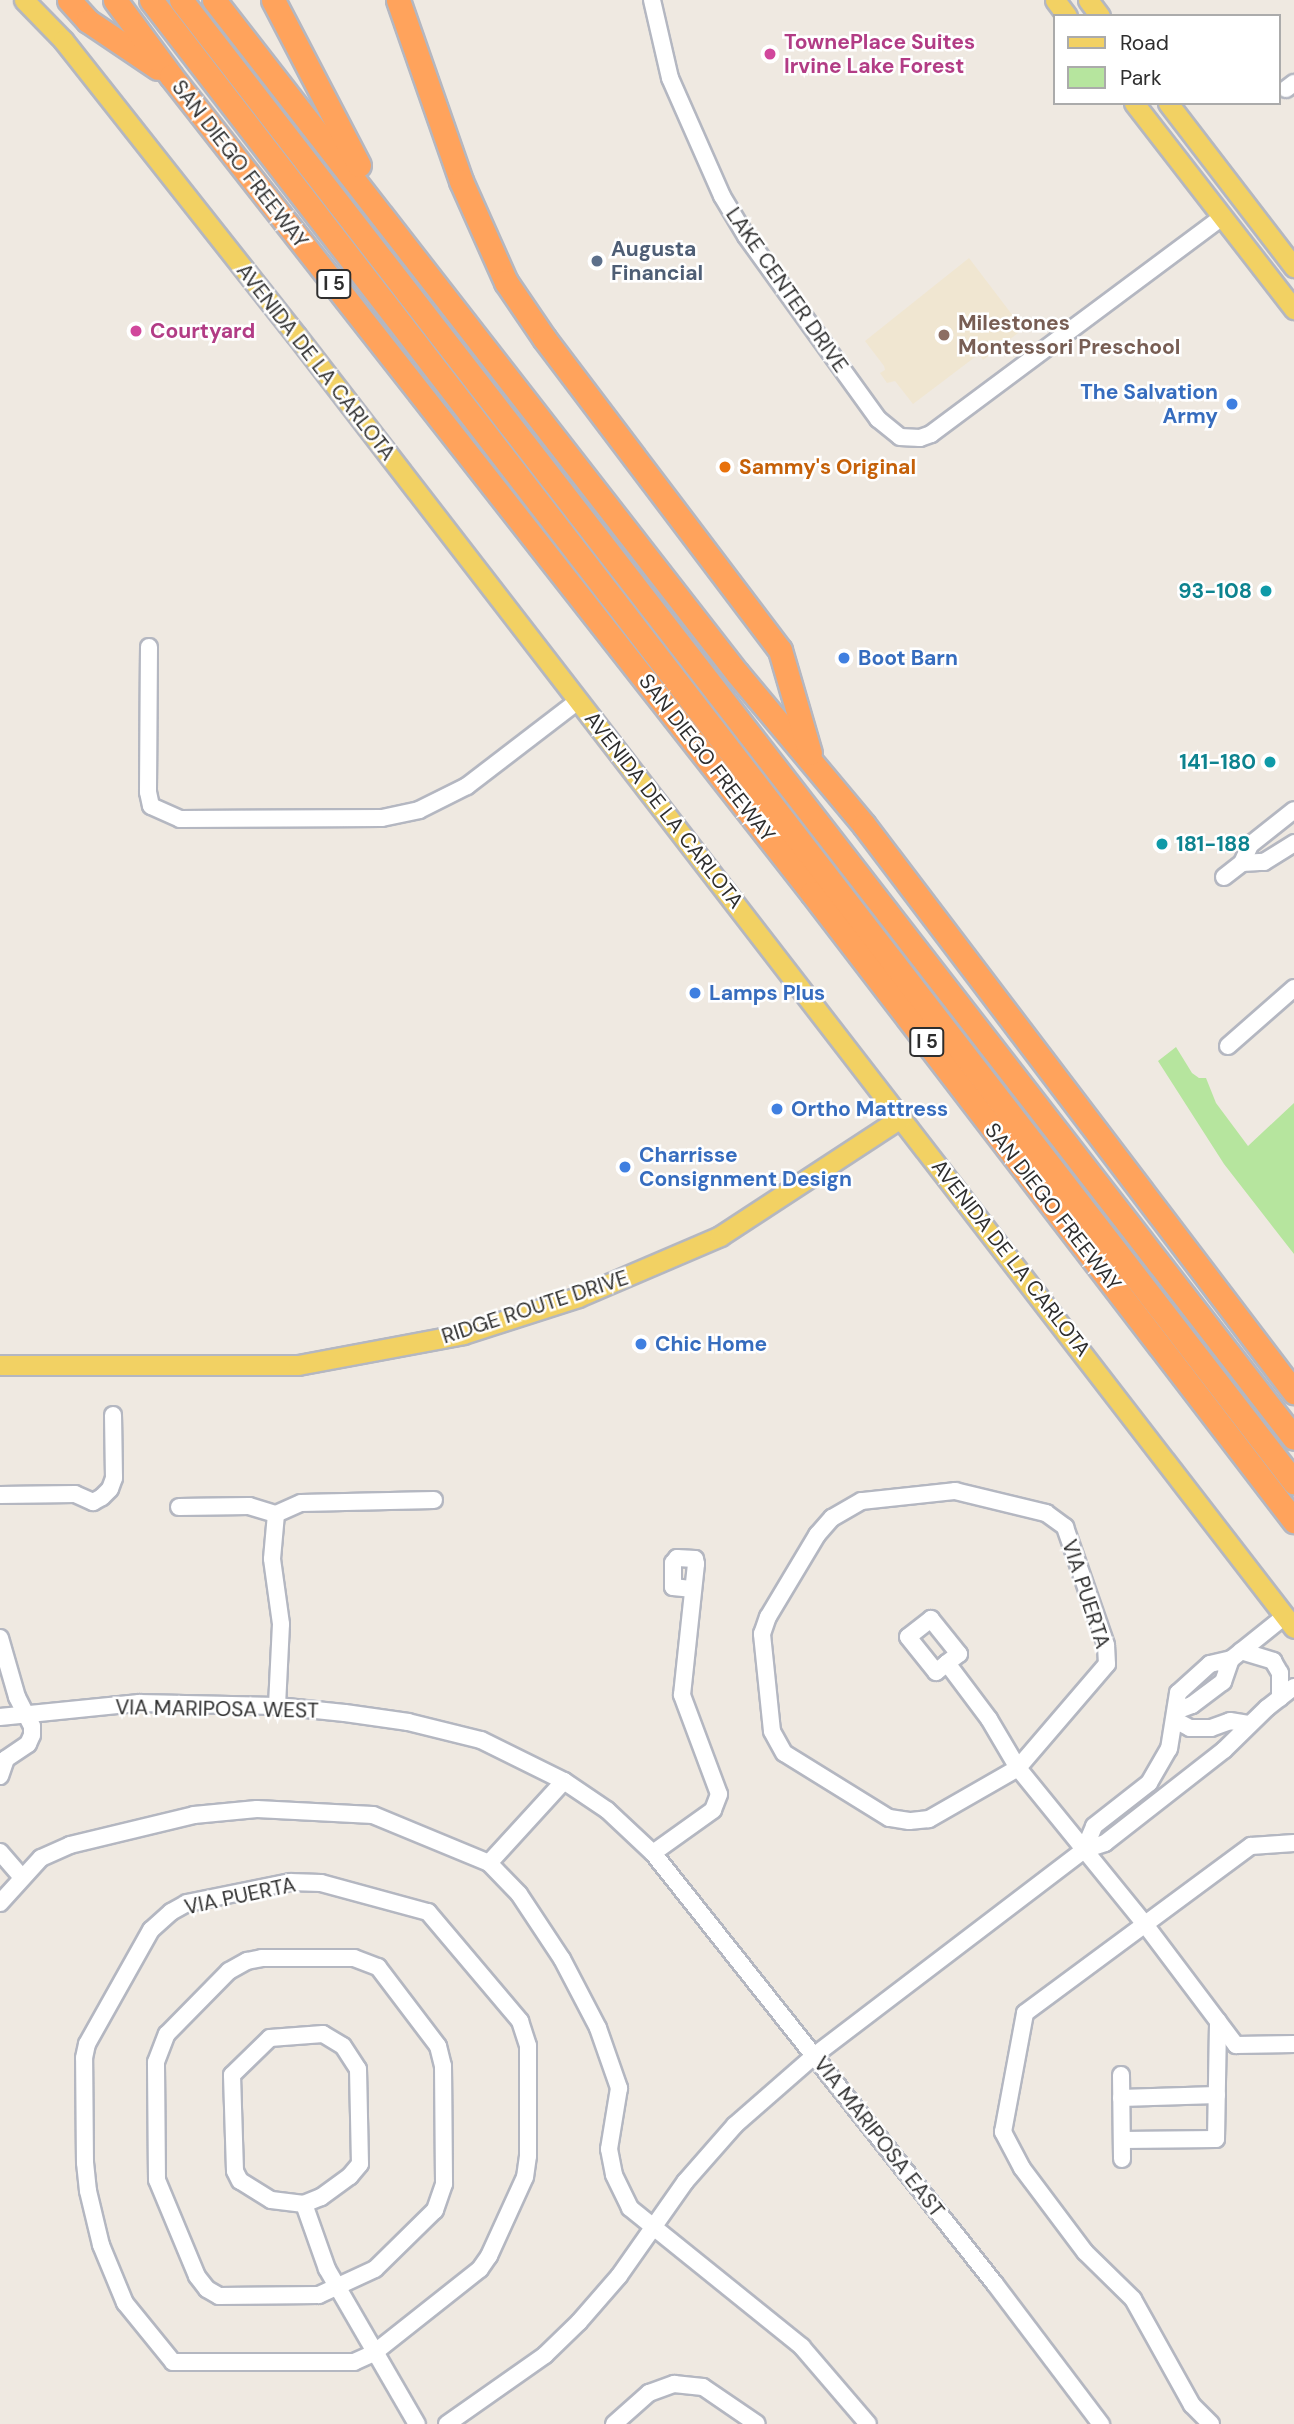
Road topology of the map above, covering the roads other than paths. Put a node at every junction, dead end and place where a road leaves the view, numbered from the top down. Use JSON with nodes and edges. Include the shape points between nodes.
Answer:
{"nodes":[{"id":1,"x":24,"y":0,"type":"edge"},
{"id":2,"x":69,"y":0,"type":"edge"},
{"id":3,"x":115,"y":0,"type":"edge"},
{"id":4,"x":151,"y":0,"type":"edge"},
{"id":5,"x":181,"y":0,"type":"edge"},
{"id":6,"x":214,"y":0,"type":"edge"},
{"id":7,"x":274,"y":0,"type":"edge"},
{"id":8,"x":398,"y":0,"type":"edge"},
{"id":9,"x":652,"y":0,"type":"edge"},
{"id":10,"x":171,"y":76,"type":"junction"},
{"id":11,"x":1137,"y":105,"type":"edge"},
{"id":12,"x":1170,"y":105,"type":"edge"},
{"id":13,"x":1222,"y":217,"type":"junction"},
{"id":14,"x":1256,"y":217,"type":"junction"},
{"id":15,"x":386,"y":218,"type":"junction"},
{"id":16,"x":1294,"y":267,"type":"edge"},
{"id":17,"x":1294,"y":309,"type":"edge"},
{"id":18,"x":149,"y":647,"type":"dead end"},
{"id":19,"x":579,"y":700,"type":"junction"},
{"id":20,"x":812,"y":761,"type":"junction"},
{"id":21,"x":1292,"y":816,"type":"edge"},
{"id":22,"x":1294,"y":843,"type":"edge"},
{"id":23,"x":1242,"y":863,"type":"junction"},
{"id":24,"x":1224,"y":877,"type":"dead end"},
{"id":25,"x":1294,"y":988,"type":"edge"},
{"id":26,"x":1228,"y":1046,"type":"dead end"},
{"id":27,"x":902,"y":1117,"type":"junction"},
{"id":28,"x":0,"y":1365,"type":"edge"},
{"id":29,"x":1294,"y":1392,"type":"edge"},
{"id":30,"x":113,"y":1415,"type":"dead end"},
{"id":31,"x":1294,"y":1438,"type":"edge"},
{"id":32,"x":1294,"y":1482,"type":"edge"},
{"id":33,"x":0,"y":1495,"type":"edge"},
{"id":34,"x":434,"y":1500,"type":"dead end"},
{"id":35,"x":179,"y":1507,"type":"dead end"},
{"id":36,"x":276,"y":1514,"type":"junction"},
{"id":37,"x":1294,"y":1521,"type":"edge"},
{"id":38,"x":693,"y":1589,"type":"dead end"},
{"id":39,"x":1289,"y":1622,"type":"edge"},
{"id":40,"x":0,"y":1638,"type":"edge"},
{"id":41,"x":1236,"y":1655,"type":"junction"},
{"id":42,"x":947,"y":1663,"type":"dead end"},
{"id":43,"x":1294,"y":1687,"type":"edge"},
{"id":44,"x":1280,"y":1698,"type":"junction"},
{"id":45,"x":278,"y":1706,"type":"junction"},
{"id":46,"x":25,"y":1713,"type":"junction"},
{"id":47,"x":1175,"y":1716,"type":"junction"},
{"id":48,"x":0,"y":1717,"type":"edge"},
{"id":49,"x":408,"y":1722,"type":"joint"},
{"id":50,"x":1250,"y":1724,"type":"junction"},
{"id":51,"x":1017,"y":1768,"type":"junction"},
{"id":52,"x":0,"y":1776,"type":"edge"},
{"id":53,"x":564,"y":1781,"type":"junction"},
{"id":54,"x":1294,"y":1843,"type":"edge"},
{"id":55,"x":1084,"y":1850,"type":"junction"},
{"id":56,"x":0,"y":1852,"type":"edge"},
{"id":57,"x":653,"y":1853,"type":"junction"},
{"id":58,"x":489,"y":1863,"type":"junction"},
{"id":59,"x":22,"y":1877,"type":"junction"},
{"id":60,"x":0,"y":1903,"type":"edge"},
{"id":61,"x":1144,"y":1923,"type":"junction"},
{"id":62,"x":1217,"y":2021,"type":"junction"},
{"id":63,"x":1294,"y":2044,"type":"edge"},
{"id":64,"x":815,"y":2055,"type":"junction"},
{"id":65,"x":1121,"y":2075,"type":"dead end"},
{"id":66,"x":1217,"y":2095,"type":"junction"},
{"id":67,"x":1121,"y":2098,"type":"junction"},
{"id":68,"x":1122,"y":2140,"type":"junction"},
{"id":69,"x":1122,"y":2159,"type":"dead end"},
{"id":70,"x":304,"y":2204,"type":"junction"},
{"id":71,"x":654,"y":2227,"type":"junction"},
{"id":72,"x":338,"y":2288,"type":"junction"},
{"id":73,"x":374,"y":2353,"type":"junction"},
{"id":74,"x":417,"y":2424,"type":"edge"},
{"id":75,"x":447,"y":2424,"type":"edge"},
{"id":76,"x":614,"y":2424,"type":"edge"},
{"id":77,"x":757,"y":2424,"type":"edge"},
{"id":78,"x":868,"y":2424,"type":"edge"},
{"id":79,"x":1101,"y":2424,"type":"edge"},
{"id":80,"x":1211,"y":2424,"type":"edge"}],
"edges":[{"from":1,"to":19,"type":"main road","name":"AVENIDA DE LA CARLOTA","via":[[63,40]]},
{"from":2,"to":10,"type":"highway","via":[[88,22]]},
{"from":3,"to":10,"type":"highway","name":"SAN DIEGO FREEWAY","number":"I 5"},
{"from":4,"to":32,"type":"highway"},
{"from":5,"to":31,"type":"highway"},
{"from":6,"to":15,"type":"highway"},
{"from":7,"to":15,"type":"highway"},
{"from":8,"to":20,"type":"highway","via":[[461,181],[506,282],[780,650]]},
{"from":9,"to":13,"type":"street","name":"LAKE CENTER DRIVE","via":[[674,88],[702,156],[746,236],[891,432],[910,439],[931,434]]},
{"from":10,"to":37,"type":"highway","name":"SAN DIEGO FREEWAY","number":"I 5","via":[[803,882]]},
{"from":11,"to":13,"type":"main road"},
{"from":12,"to":14,"type":"main road"},
{"from":13,"to":14,"type":"main road"},
{"from":13,"to":17,"type":"main road"},
{"from":14,"to":16,"type":"main road"},
{"from":15,"to":20,"type":"highway","via":[[737,673]]},
{"from":18,"to":19,"type":"street","via":[[148,792],[151,806],[180,819],[382,818],[419,810],[467,786]]},
{"from":19,"to":27,"type":"main road","name":"AVENIDA DE LA CARLOTA"},
{"from":20,"to":29,"type":"highway"},
{"from":21,"to":23,"type":"street","via":[[1250,845]]},
{"from":22,"to":23,"type":"street","via":[[1264,862]]},
{"from":23,"to":24,"type":"street"},
{"from":25,"to":26,"type":"street"},
{"from":27,"to":28,"type":"main road","name":"RIDGE ROUTE DRIVE","via":[[732,1230],[578,1297],[463,1334],[298,1365]]},
{"from":27,"to":39,"type":"main road","name":"AVENIDA DE LA CARLOTA"},
{"from":30,"to":33,"type":"street","via":[[114,1478],[102,1497],[93,1502],[75,1494]]},
{"from":34,"to":36,"type":"street","via":[[301,1503]]},
{"from":35,"to":36,"type":"street","via":[[249,1506]]},
{"from":36,"to":45,"type":"street","via":[[272,1559],[281,1625]]},
{"from":38,"to":57,"type":"street","via":[[681,1695],[719,1794],[713,1810]]},
{"from":39,"to":41,"type":"street"},
{"from":40,"to":46,"type":"street"},
{"from":41,"to":44,"type":"street","via":[[1273,1661],[1280,1673]]},
{"from":41,"to":47,"type":"street","via":[[1210,1664],[1192,1678],[1178,1693]]},
{"from":42,"to":51,"type":"street","via":[[989,1718]]},
{"from":43,"to":44,"type":"street"},
{"from":44,"to":50,"type":"street"},
{"from":45,"to":46,"type":"street","name":"VIA MARIPOSA WEST","via":[[139,1703]]},
{"from":45,"to":49,"type":"street","name":"VIA MARIPOSA WEST"},
{"from":46,"to":48,"type":"street","name":"VIA MARIPOSA WEST"},
{"from":46,"to":52,"type":"street","via":[[32,1735],[28,1744],[6,1759]]},
{"from":47,"to":50,"type":"street","via":[[1190,1728],[1211,1728],[1230,1721]]},
{"from":47,"to":55,"type":"street","via":[[1170,1749],[1149,1783],[1094,1826]]},
{"from":49,"to":53,"type":"street","name":"VIA MARIPOSA EAST","via":[[481,1741]]},
{"from":50,"to":55,"type":"street","via":[[1224,1750],[1105,1843]]},
{"from":51,"to":51,"type":"street","name":"VIA PUERTA","via":[[1107,1664],[1106,1645],[1065,1527],[1046,1513],[955,1491],[862,1501],[832,1518],[817,1535],[762,1634],[772,1731],[784,1753],[889,1818],[909,1821],[929,1819]]},
{"from":51,"to":55,"type":"street"},
{"from":53,"to":57,"type":"street","name":"VIA MARIPOSA EAST","via":[[607,1810]]},
{"from":53,"to":58,"type":"street"},
{"from":54,"to":61,"type":"street","via":[[1251,1846]]},
{"from":55,"to":61,"type":"street"},
{"from":55,"to":64,"type":"street"},
{"from":56,"to":59,"type":"street"},
{"from":57,"to":64,"type":"street","name":"VIA MARIPOSA EAST"},
{"from":58,"to":59,"type":"street","via":[[373,1815],[257,1809],[194,1815],[70,1845],[41,1858]]},
{"from":58,"to":71,"type":"street","via":[[519,1894],[547,1936],[598,2028],[619,2088],[609,2149],[614,2175],[631,2208]]},
{"from":59,"to":60,"type":"street"},
{"from":61,"to":62,"type":"street"},
{"from":61,"to":80,"type":"street","via":[[1025,2013],[1003,2132],[1022,2168],[1085,2252],[1133,2299],[1192,2405]]},
{"from":62,"to":63,"type":"street","via":[[1236,2045]]},
{"from":62,"to":66,"type":"street"},
{"from":64,"to":71,"type":"street","via":[[735,2126],[685,2182]]},
{"from":64,"to":79,"type":"street","name":"VIA MARIPOSA EAST"},
{"from":65,"to":67,"type":"street"},
{"from":66,"to":67,"type":"street"},
{"from":66,"to":68,"type":"street","via":[[1216,2139]]},
{"from":67,"to":68,"type":"street"},
{"from":68,"to":69,"type":"street"},
{"from":70,"to":70,"type":"street","via":[[321,2197],[360,2164],[358,2069],[343,2046],[324,2034],[270,2038],[237,2068],[230,2085],[233,2159],[240,2181],[271,2200]]},
{"from":70,"to":72,"type":"street"},
{"from":71,"to":75,"type":"street","via":[[619,2276],[545,2355]]},
{"from":71,"to":78,"type":"street","via":[[802,2347]]},
{"from":72,"to":72,"type":"street","via":[[319,2295],[219,2296],[197,2276],[157,2180],[156,2062],[163,2043],[229,1971],[247,1961],[354,1958],[378,1967],[438,2046],[443,2066],[444,2184],[435,2210],[375,2269]]},
{"from":72,"to":73,"type":"street"},
{"from":73,"to":73,"type":"street","name":"VIA PUERTA","via":[[354,2362],[173,2362],[124,2303],[116,2286],[88,2191],[84,2058],[96,2026],[151,1930],[187,1903],[300,1882],[344,1888],[428,1912],[520,2021],[527,2046],[525,2177],[480,2269]]},
{"from":73,"to":74,"type":"street"},
{"from":76,"to":77,"type":"street","via":[[649,2393],[674,2384],[703,2388]]}]}
